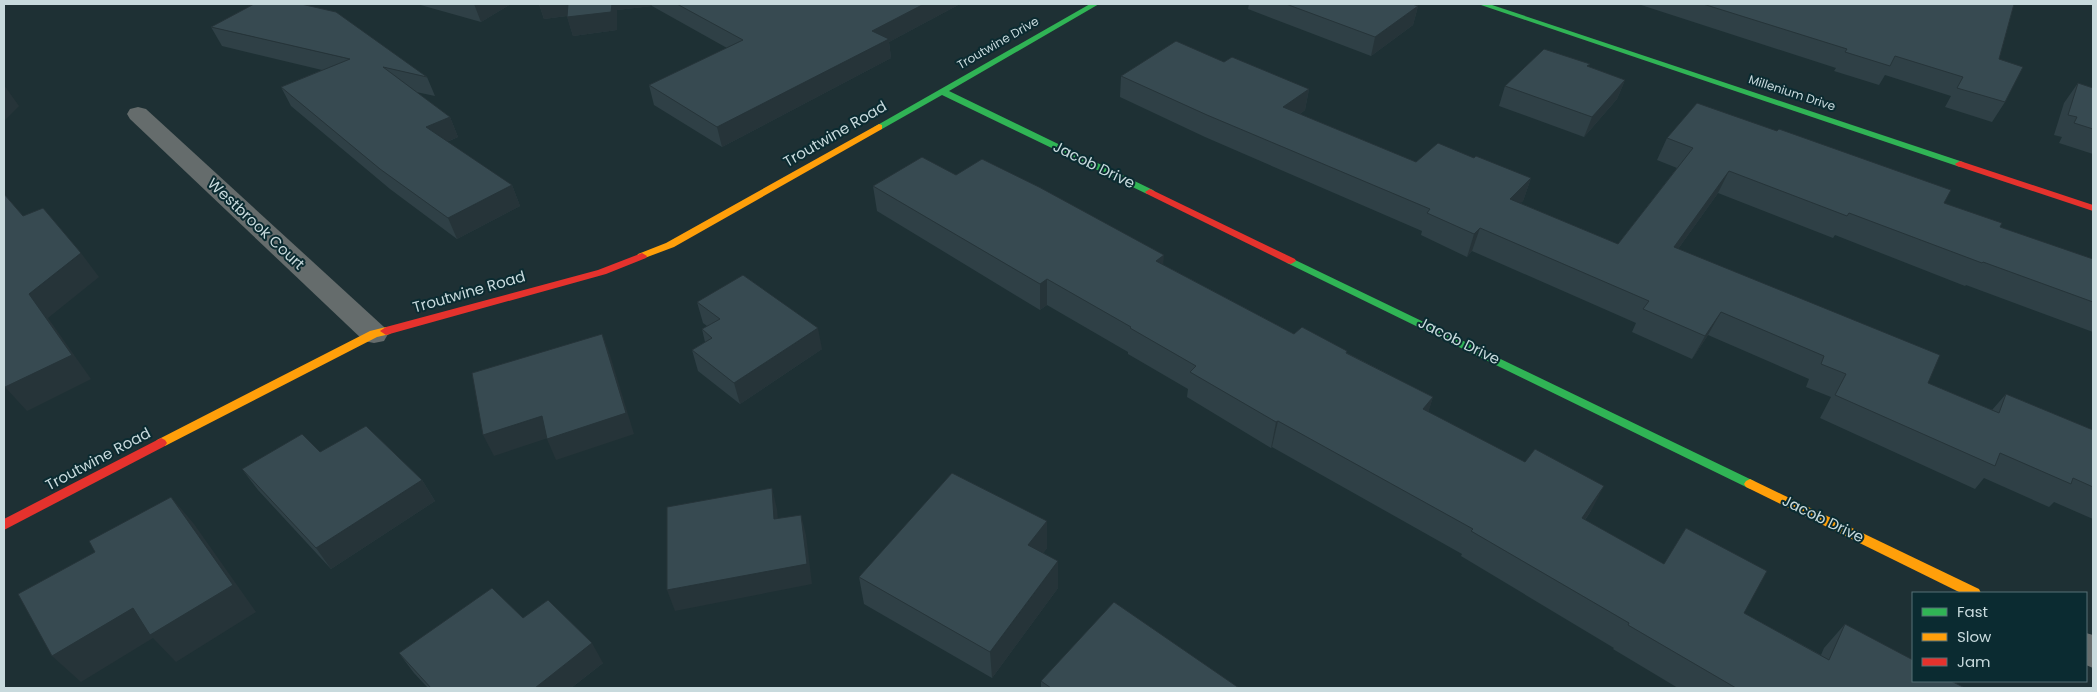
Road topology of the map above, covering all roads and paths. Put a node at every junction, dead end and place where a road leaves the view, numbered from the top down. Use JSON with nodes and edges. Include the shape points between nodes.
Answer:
{"nodes":[{"id":1,"x":1094,"y":4,"type":"edge"},
{"id":2,"x":1482,"y":4,"type":"edge"},
{"id":3,"x":942,"y":91,"type":"junction"},
{"id":4,"x":138,"y":114,"type":"dead end"},
{"id":5,"x":2093,"y":208,"type":"edge"},
{"id":6,"x":374,"y":334,"type":"junction"},
{"id":7,"x":4,"y":525,"type":"edge"},
{"id":8,"x":1972,"y":592,"type":"edge"}],
"edges":[{"from":1,"to":3,"type":"street","name":"Troutwine Drive"},
{"from":2,"to":5,"type":"street","name":"Millenium Drive"},
{"from":3,"to":6,"type":"street","name":"Troutwine Road","via":[[670,245],[602,272]]},
{"from":3,"to":8,"type":"street","name":"Jacob Drive"},
{"from":4,"to":6,"type":"street","name":"Westbrook Court"},
{"from":6,"to":7,"type":"street","name":"Troutwine Road"}]}
